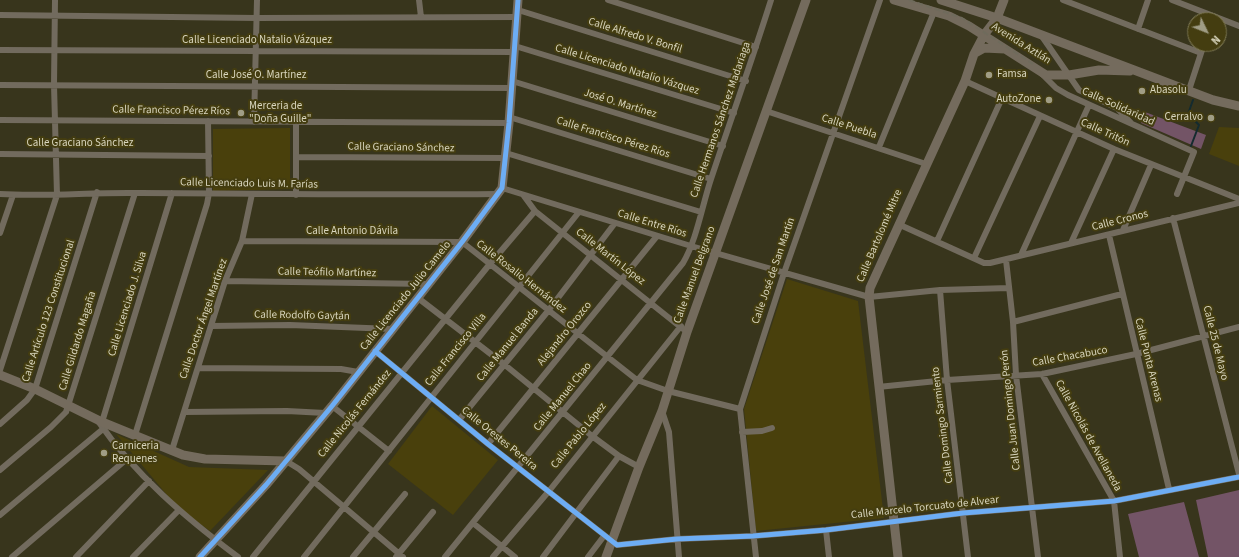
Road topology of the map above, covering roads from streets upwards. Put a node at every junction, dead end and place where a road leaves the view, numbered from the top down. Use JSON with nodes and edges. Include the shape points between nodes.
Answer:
{"nodes":[{"id":1,"x":55,"y":0,"type":"edge"},
{"id":2,"x":257,"y":0,"type":"edge"},
{"id":3,"x":419,"y":0,"type":"edge"},
{"id":4,"x":518,"y":0,"type":"edge"},
{"id":5,"x":608,"y":0,"type":"edge"},
{"id":6,"x":772,"y":0,"type":"edge"},
{"id":7,"x":806,"y":0,"type":"edge"},
{"id":8,"x":880,"y":0,"type":"edge"},
{"id":9,"x":894,"y":0,"type":"edge"},
{"id":10,"x":941,"y":0,"type":"edge"},
{"id":11,"x":1004,"y":0,"type":"edge"},
{"id":12,"x":1063,"y":0,"type":"edge"},
{"id":13,"x":1148,"y":0,"type":"edge"},
{"id":14,"x":1176,"y":1,"type":"edge"},
{"id":15,"x":934,"y":12,"type":"junction"},
{"id":16,"x":1201,"y":12,"type":"edge"},
{"id":17,"x":517,"y":13,"type":"junction"},
{"id":18,"x":0,"y":15,"type":"edge"},
{"id":19,"x":55,"y":16,"type":"junction"},
{"id":20,"x":420,"y":17,"type":"junction"},
{"id":21,"x":257,"y":18,"type":"junction"},
{"id":22,"x":997,"y":18,"type":"junction"},
{"id":23,"x":1227,"y":22,"type":"edge"},
{"id":24,"x":1239,"y":26,"type":"edge"},
{"id":25,"x":1138,"y":29,"type":"junction"},
{"id":26,"x":984,"y":35,"type":"junction"},
{"id":27,"x":1040,"y":35,"type":"junction"},
{"id":28,"x":756,"y":47,"type":"junction"},
{"id":29,"x":515,"y":49,"type":"junction"},
{"id":30,"x":0,"y":50,"type":"edge"},
{"id":31,"x":54,"y":50,"type":"junction"},
{"id":32,"x":1006,"y":50,"type":"junction"},
{"id":33,"x":256,"y":51,"type":"junction"},
{"id":34,"x":1201,"y":53,"type":"joint"},
{"id":35,"x":974,"y":54,"type":"junction"},
{"id":36,"x":1041,"y":72,"type":"junction"},
{"id":37,"x":1141,"y":72,"type":"junction"},
{"id":38,"x":1069,"y":75,"type":"junction"},
{"id":39,"x":746,"y":80,"type":"junction"},
{"id":40,"x":964,"y":81,"type":"junction"},
{"id":41,"x":512,"y":84,"type":"junction"},
{"id":42,"x":0,"y":85,"type":"edge"},
{"id":43,"x":54,"y":85,"type":"junction"},
{"id":44,"x":255,"y":86,"type":"junction"},
{"id":45,"x":1188,"y":90,"type":"junction"},
{"id":46,"x":1002,"y":98,"type":"junction"},
{"id":47,"x":1089,"y":105,"type":"junction"},
{"id":48,"x":1239,"y":106,"type":"edge"},
{"id":49,"x":766,"y":111,"type":"junction"},
{"id":50,"x":734,"y":113,"type":"junction"},
{"id":51,"x":1040,"y":116,"type":"junction"},
{"id":52,"x":55,"y":119,"type":"junction"},
{"id":53,"x":0,"y":120,"type":"edge"},
{"id":54,"x":509,"y":120,"type":"junction"},
{"id":55,"x":208,"y":121,"type":"junction"},
{"id":56,"x":254,"y":122,"type":"junction"},
{"id":57,"x":296,"y":122,"type":"junction"},
{"id":58,"x":1132,"y":125,"type":"junction"},
{"id":59,"x":832,"y":132,"type":"junction"},
{"id":60,"x":1077,"y":132,"type":"junction"},
{"id":61,"x":722,"y":146,"type":"junction"},
{"id":62,"x":879,"y":147,"type":"junction"},
{"id":63,"x":1114,"y":149,"type":"junction"},
{"id":64,"x":0,"y":154,"type":"edge"},
{"id":65,"x":56,"y":154,"type":"junction"},
{"id":66,"x":209,"y":156,"type":"junction"},
{"id":67,"x":296,"y":156,"type":"junction"},
{"id":68,"x":506,"y":156,"type":"junction"},
{"id":69,"x":926,"y":164,"type":"junction"},
{"id":70,"x":1151,"y":164,"type":"junction"},
{"id":71,"x":1185,"y":177,"type":"junction"},
{"id":72,"x":711,"y":179,"type":"junction"},
{"id":73,"x":500,"y":191,"type":"junction"},
{"id":74,"x":97,"y":192,"type":"junction"},
{"id":75,"x":135,"y":192,"type":"junction"},
{"id":76,"x":172,"y":193,"type":"junction"},
{"id":77,"x":209,"y":193,"type":"junction"},
{"id":78,"x":0,"y":194,"type":"edge"},
{"id":79,"x":252,"y":194,"type":"junction"},
{"id":80,"x":1176,"y":194,"type":"dead end"},
{"id":81,"x":12,"y":195,"type":"junction"},
{"id":82,"x":57,"y":195,"type":"junction"},
{"id":83,"x":296,"y":195,"type":"junction"},
{"id":84,"x":524,"y":196,"type":"junction"},
{"id":85,"x":1239,"y":199,"type":"edge"},
{"id":86,"x":1239,"y":202,"type":"edge"},
{"id":87,"x":535,"y":212,"type":"junction"},
{"id":88,"x":578,"y":212,"type":"junction"},
{"id":89,"x":701,"y":212,"type":"junction"},
{"id":90,"x":1173,"y":218,"type":"junction"},
{"id":91,"x":615,"y":223,"type":"junction"},
{"id":92,"x":898,"y":224,"type":"junction"},
{"id":93,"x":1123,"y":230,"type":"junction"},
{"id":94,"x":0,"y":233,"type":"edge"},
{"id":95,"x":563,"y":233,"type":"junction"},
{"id":96,"x":1109,"y":235,"type":"junction"},
{"id":97,"x":657,"y":236,"type":"junction"},
{"id":98,"x":242,"y":241,"type":"junction"},
{"id":99,"x":937,"y":241,"type":"junction"},
{"id":100,"x":462,"y":242,"type":"junction"},
{"id":101,"x":1070,"y":243,"type":"junction"},
{"id":102,"x":691,"y":246,"type":"junction"},
{"id":103,"x":716,"y":253,"type":"junction"},
{"id":104,"x":591,"y":255,"type":"junction"},
{"id":105,"x":1021,"y":255,"type":"junction"},
{"id":106,"x":974,"y":258,"type":"junction"},
{"id":107,"x":1006,"y":260,"type":"junction"},
{"id":108,"x":489,"y":265,"type":"junction"},
{"id":109,"x":784,"y":272,"type":"junction"},
{"id":110,"x":622,"y":280,"type":"junction"},
{"id":111,"x":225,"y":281,"type":"junction"},
{"id":112,"x":428,"y":284,"type":"junction"},
{"id":113,"x":519,"y":288,"type":"junction"},
{"id":114,"x":1009,"y":288,"type":"junction"},
{"id":115,"x":940,"y":290,"type":"junction"},
{"id":116,"x":1122,"y":294,"type":"junction"},
{"id":117,"x":869,"y":297,"type":"junction"},
{"id":118,"x":418,"y":298,"type":"junction"},
{"id":119,"x":651,"y":303,"type":"junction"},
{"id":120,"x":548,"y":311,"type":"junction"},
{"id":121,"x":445,"y":319,"type":"junction"},
{"id":122,"x":1013,"y":322,"type":"junction"},
{"id":123,"x":211,"y":326,"type":"junction"},
{"id":124,"x":1239,"y":327,"type":"edge"},
{"id":125,"x":392,"y":329,"type":"junction"},
{"id":126,"x":684,"y":329,"type":"junction"},
{"id":127,"x":578,"y":334,"type":"junction"},
{"id":128,"x":1203,"y":336,"type":"junction"},
{"id":129,"x":475,"y":341,"type":"junction"},
{"id":130,"x":375,"y":351,"type":"junction"},
{"id":131,"x":1136,"y":354,"type":"junction"},
{"id":132,"x":607,"y":358,"type":"junction"},
{"id":133,"x":505,"y":365,"type":"junction"},
{"id":134,"x":198,"y":368,"type":"junction"},
{"id":135,"x":0,"y":370,"type":"edge"},
{"id":136,"x":358,"y":372,"type":"junction"},
{"id":137,"x":402,"y":372,"type":"junction"},
{"id":138,"x":1042,"y":374,"type":"junction"},
{"id":139,"x":0,"y":375,"type":"edge"},
{"id":140,"x":1016,"y":375,"type":"junction"},
{"id":141,"x":636,"y":380,"type":"junction"},
{"id":142,"x":947,"y":380,"type":"junction"},
{"id":143,"x":878,"y":387,"type":"junction"},
{"id":144,"x":35,"y":389,"type":"junction"},
{"id":145,"x":533,"y":389,"type":"junction"},
{"id":146,"x":668,"y":391,"type":"junction"},
{"id":147,"x":431,"y":396,"type":"junction"},
{"id":148,"x":69,"y":405,"type":"junction"},
{"id":149,"x":332,"y":406,"type":"junction"},
{"id":150,"x":740,"y":409,"type":"junction"},
{"id":151,"x":662,"y":410,"type":"junction"},
{"id":152,"x":184,"y":412,"type":"junction"},
{"id":153,"x":563,"y":412,"type":"junction"},
{"id":154,"x":325,"y":414,"type":"junction"},
{"id":155,"x":459,"y":420,"type":"junction"},
{"id":156,"x":100,"y":423,"type":"junction"},
{"id":157,"x":0,"y":424,"type":"edge"},
{"id":158,"x":358,"y":427,"type":"junction"},
{"id":159,"x":772,"y":428,"type":"dead end"},
{"id":160,"x":742,"y":432,"type":"junction"},
{"id":161,"x":135,"y":435,"type":"junction"},
{"id":162,"x":592,"y":436,"type":"junction"},
{"id":163,"x":488,"y":444,"type":"junction"},
{"id":164,"x":172,"y":450,"type":"junction"},
{"id":165,"x":388,"y":451,"type":"junction"},
{"id":166,"x":619,"y":456,"type":"junction"},
{"id":167,"x":128,"y":458,"type":"junction"},
{"id":168,"x":286,"y":461,"type":"junction"},
{"id":169,"x":639,"y":467,"type":"junction"},
{"id":170,"x":518,"y":468,"type":"junction"},
{"id":171,"x":0,"y":470,"type":"edge"},
{"id":172,"x":1239,"y":475,"type":"edge"},
{"id":173,"x":149,"y":481,"type":"junction"},
{"id":174,"x":314,"y":482,"type":"junction"},
{"id":175,"x":1169,"y":489,"type":"junction"},
{"id":176,"x":549,"y":491,"type":"junction"},
{"id":177,"x":405,"y":494,"type":"dead end"},
{"id":178,"x":1114,"y":501,"type":"junction"},
{"id":179,"x":344,"y":506,"type":"junction"},
{"id":180,"x":1032,"y":508,"type":"junction"},
{"id":181,"x":178,"y":511,"type":"junction"},
{"id":182,"x":433,"y":512,"type":"dead end"},
{"id":183,"x":963,"y":513,"type":"junction"},
{"id":184,"x":577,"y":514,"type":"junction"},
{"id":185,"x":0,"y":515,"type":"edge"},
{"id":186,"x":894,"y":521,"type":"junction"},
{"id":187,"x":473,"y":522,"type":"junction"},
{"id":188,"x":826,"y":530,"type":"junction"},
{"id":189,"x":374,"y":532,"type":"junction"},
{"id":190,"x":604,"y":536,"type":"junction"},
{"id":191,"x":753,"y":536,"type":"junction"},
{"id":192,"x":677,"y":539,"type":"junction"},
{"id":193,"x":215,"y":540,"type":"junction"},
{"id":194,"x":612,"y":542,"type":"junction"},
{"id":195,"x":501,"y":546,"type":"junction"},
{"id":196,"x":399,"y":556,"type":"edge"},
{"id":197,"x":12,"y":557,"type":"edge"},
{"id":198,"x":76,"y":557,"type":"edge"},
{"id":199,"x":133,"y":557,"type":"edge"},
{"id":200,"x":200,"y":557,"type":"edge"},
{"id":201,"x":238,"y":557,"type":"edge"},
{"id":202,"x":253,"y":557,"type":"edge"},
{"id":203,"x":304,"y":557,"type":"edge"},
{"id":204,"x":353,"y":557,"type":"edge"},
{"id":205,"x":445,"y":557,"type":"edge"},
{"id":206,"x":492,"y":557,"type":"edge"},
{"id":207,"x":515,"y":557,"type":"edge"},
{"id":208,"x":543,"y":557,"type":"edge"},
{"id":209,"x":588,"y":557,"type":"edge"},
{"id":210,"x":606,"y":557,"type":"edge"},
{"id":211,"x":679,"y":557,"type":"edge"},
{"id":212,"x":756,"y":557,"type":"edge"},
{"id":213,"x":829,"y":557,"type":"edge"},
{"id":214,"x":898,"y":557,"type":"edge"},
{"id":215,"x":968,"y":557,"type":"edge"},
{"id":216,"x":1038,"y":557,"type":"edge"},
{"id":217,"x":1120,"y":557,"type":"edge"}],
"edges":[{"from":1,"to":19,"type":"street"},
{"from":2,"to":21,"type":"street"},
{"from":3,"to":20,"type":"street"},
{"from":4,"to":17,"type":"street","name":"Calle Licenciado Julio Camelo"},
{"from":5,"to":28,"type":"street"},
{"from":6,"to":28,"type":"street","name":"Calle Hermanos Sánchez Madariaga"},
{"from":7,"to":49,"type":"street","name":"Calle Manuel Belgrano"},
{"from":8,"to":59,"type":"street","name":"Calle José de San Martín"},
{"from":9,"to":15,"type":"street","name":"Avenida Aztlán"},
{"from":10,"to":22,"type":"street","name":"Avenida Aztlán"},
{"from":11,"to":22,"type":"street","name":"Calle Bartolomé Mitre"},
{"from":12,"to":25,"type":"street"},
{"from":13,"to":25,"type":"street"},
{"from":14,"to":16,"type":"street"},
{"from":15,"to":26,"type":"street","name":"Avenida Aztlán","via":[[949,16]]},
{"from":15,"to":62,"type":"street"},
{"from":17,"to":20,"type":"street","name":"Calle Alfredo V. Bonfil"},
{"from":17,"to":29,"type":"street","name":"Calle Licenciado Julio Camelo"},
{"from":17,"to":39,"type":"street","name":"Calle Alfredo V. Bonfil"},
{"from":18,"to":19,"type":"street","name":"Calle Alfredo V. Bonfil"},
{"from":19,"to":21,"type":"street","name":"Calle Alfredo V. Bonfil"},
{"from":19,"to":31,"type":"street"},
{"from":20,"to":21,"type":"street","name":"Calle Alfredo V. Bonfil"},
{"from":21,"to":33,"type":"street"},
{"from":22,"to":26,"type":"street","name":"Calle Bartolomé Mitre"},
{"from":22,"to":27,"type":"street","name":"Avenida Aztlán"},
{"from":23,"to":24,"type":"street"},
{"from":25,"to":34,"type":"street"},
{"from":26,"to":32,"type":"street","name":"Avenida Aztlán"},
{"from":26,"to":35,"type":"street","name":"Calle Bartolomé Mitre"},
{"from":27,"to":37,"type":"street","name":"Avenida Aztlán"},
{"from":27,"to":38,"type":"street"},
{"from":28,"to":39,"type":"street","name":"Calle Hermanos Sánchez Madariaga"},
{"from":29,"to":33,"type":"street","name":"Calle Licenciado Natalio Vázquez"},
{"from":29,"to":41,"type":"street","name":"Calle Licenciado Julio Camelo"},
{"from":29,"to":50,"type":"street","name":"Calle Licenciado Natalio Vázquez"},
{"from":30,"to":31,"type":"street","name":"Calle Licenciado Natalio Vázquez"},
{"from":31,"to":33,"type":"street","name":"Calle Licenciado Natalio Vázquez"},
{"from":31,"to":43,"type":"street"},
{"from":32,"to":35,"type":"street","via":[[984,48]]},
{"from":32,"to":36,"type":"street","name":"Avenida Aztlán"},
{"from":33,"to":44,"type":"street"},
{"from":34,"to":45,"type":"street"},
{"from":35,"to":40,"type":"street","name":"Calle Bartolomé Mitre"},
{"from":36,"to":38,"type":"street","name":"Avenida Aztlán","via":[[1054,76]]},
{"from":36,"to":47,"type":"street","name":"Calle Solidaridad","via":[[1056,88]]},
{"from":37,"to":38,"type":"street","name":"Avenida Aztlán","via":[[1099,70]]},
{"from":37,"to":45,"type":"street","name":"Avenida Aztlán"},
{"from":38,"to":58,"type":"street","via":[[1082,93],[1117,108]]},
{"from":39,"to":50,"type":"street","name":"Calle Hermanos Sánchez Madariaga"},
{"from":40,"to":46,"type":"street","name":"Calle Tritón"},
{"from":40,"to":69,"type":"street","name":"Calle Bartolomé Mitre"},
{"from":41,"to":44,"type":"street","name":"Calle José O. Martínez"},
{"from":41,"to":54,"type":"street","name":"Calle Licenciado Julio Camelo"},
{"from":41,"to":61,"type":"street","name":"José O. Martínez"},
{"from":42,"to":43,"type":"street","name":"Calle José O. Martínez"},
{"from":43,"to":44,"type":"street","name":"Calle José O. Martínez"},
{"from":43,"to":52,"type":"street"},
{"from":44,"to":56,"type":"street"},
{"from":45,"to":48,"type":"street","name":"Avenida Aztlán"},
{"from":46,"to":51,"type":"street","name":"Calle Tritón"},
{"from":46,"to":99,"type":"street"},
{"from":47,"to":58,"type":"street","name":"Calle Solidaridad"},
{"from":47,"to":60,"type":"street"},
{"from":49,"to":59,"type":"street","name":"Calle Puebla"},
{"from":49,"to":103,"type":"street","name":"Calle Manuel Belgrano"},
{"from":50,"to":61,"type":"street","name":"Calle Hermanos Sánchez Madariaga"},
{"from":51,"to":60,"type":"street","name":"Calle Tritón"},
{"from":51,"to":106,"type":"street"},
{"from":52,"to":53,"type":"street","name":"Calle Francisco Pérez Ríos"},
{"from":52,"to":55,"type":"street","name":"Calle Francisco Pérez Ríos"},
{"from":52,"to":65,"type":"street"},
{"from":54,"to":57,"type":"street","name":"Calle Francisco Pérez Ríos"},
{"from":54,"to":68,"type":"street","name":"Calle Licenciado Julio Camelo"},
{"from":54,"to":72,"type":"street","name":"Calle Francisco Pérez Ríos"},
{"from":55,"to":56,"type":"street","name":"Calle Francisco Pérez Ríos"},
{"from":55,"to":66,"type":"street"},
{"from":56,"to":57,"type":"street","name":"Calle Francisco Pérez Ríos"},
{"from":57,"to":67,"type":"street"},
{"from":58,"to":71,"type":"street","name":"Calle Solidaridad","via":[[1194,152]]},
{"from":59,"to":62,"type":"street","name":"Calle Puebla"},
{"from":59,"to":109,"type":"street","name":"Calle José de San Martín"},
{"from":60,"to":63,"type":"street","name":"Calle Tritón"},
{"from":60,"to":105,"type":"street"},
{"from":61,"to":72,"type":"street","name":"Calle Hermanos Sánchez Madariaga"},
{"from":62,"to":69,"type":"street","name":"Calle Puebla"},
{"from":63,"to":70,"type":"street","name":"Calle Tritón"},
{"from":63,"to":101,"type":"street"},
{"from":64,"to":65,"type":"street","name":"Calle Graciano Sánchez"},
{"from":65,"to":66,"type":"street","name":"Calle Graciano Sánchez"},
{"from":65,"to":82,"type":"street"},
{"from":66,"to":77,"type":"street"},
{"from":67,"to":68,"type":"street","name":"Calle Graciano Sánchez"},
{"from":67,"to":83,"type":"street"},
{"from":68,"to":73,"type":"street","name":"Calle Licenciado Julio Camelo"},
{"from":68,"to":89,"type":"street","name":"Calle Graciano Sánchez"},
{"from":69,"to":92,"type":"street","name":"Calle Bartolomé Mitre"},
{"from":70,"to":71,"type":"street","name":"Calle Tritón"},
{"from":70,"to":93,"type":"street"},
{"from":71,"to":80,"type":"street"},
{"from":71,"to":85,"type":"street","name":"Calle Tritón"},
{"from":72,"to":89,"type":"street","name":"Calle Hermanos Sánchez Madariaga"},
{"from":73,"to":83,"type":"street","name":"Calle Licenciado Luis M. Farías"},
{"from":73,"to":84,"type":"street","name":"Calle Entre Ríos"},
{"from":73,"to":100,"type":"street","name":"Calle Licenciado Julio Camelo"},
{"from":74,"to":75,"type":"street","name":"Calle Licenciado Luis M. Farías"},
{"from":74,"to":82,"type":"street","name":"Calle Licenciado Luis M. Farías"},
{"from":74,"to":144,"type":"street","name":"Calle Artículo 123 Constitucional"},
{"from":75,"to":76,"type":"street","name":"Calle Licenciado Luis M. Farías"},
{"from":75,"to":148,"type":"street","name":"Calle Gildardo Magaña"},
{"from":76,"to":77,"type":"street","name":"Calle Licenciado Luis M. Farías"},
{"from":76,"to":156,"type":"street","name":"Calle Licenciado J. Silva"},
{"from":77,"to":79,"type":"street","name":"Calle Licenciado Luis M. Farías"},
{"from":77,"to":161,"type":"street"},
{"from":78,"to":81,"type":"street","name":"Calle Licenciado Luis M. Farías"},
{"from":79,"to":83,"type":"street","name":"Calle Licenciado Luis M. Farías"},
{"from":79,"to":98,"type":"street","name":"Calle Doctor Ángel Martínez"},
{"from":81,"to":82,"type":"street","name":"Calle Licenciado Luis M. Farías"},
{"from":81,"to":94,"type":"street"},
{"from":82,"to":135,"type":"street"},
{"from":84,"to":87,"type":"street","name":"Calle Martín López"},
{"from":84,"to":88,"type":"street","name":"Calle Entre Ríos"},
{"from":86,"to":90,"type":"street","name":"Calle Cronos"},
{"from":87,"to":95,"type":"street","name":"Calle Martín López"},
{"from":87,"to":108,"type":"street","name":"Calle Nicolás Fernández"},
{"from":88,"to":91,"type":"street","name":"Calle Entre Ríos"},
{"from":88,"to":95,"type":"street","name":"Calle Francisco Villa"},
{"from":89,"to":102,"type":"street","name":"Calle Hermanos Sánchez Madariaga"},
{"from":90,"to":93,"type":"street","name":"Calle Cronos"},
{"from":90,"to":128,"type":"street","name":"Calle 25 de Mayo"},
{"from":91,"to":97,"type":"street","name":"Calle Entre Ríos"},
{"from":91,"to":104,"type":"street","name":"Calle Manuel Banda"},
{"from":92,"to":99,"type":"street","name":"Calle Cronos"},
{"from":92,"to":117,"type":"street","name":"Calle Bartolomé Mitre","via":[[870,288]]},
{"from":93,"to":96,"type":"street","name":"Calle Cronos"},
{"from":95,"to":104,"type":"street","name":"Calle Martín López"},
{"from":95,"to":113,"type":"street","name":"Calle Francisco Villa"},
{"from":96,"to":101,"type":"street","name":"Calle Cronos"},
{"from":96,"to":116,"type":"street","name":"Calle Punta Arenas"},
{"from":97,"to":102,"type":"street","name":"Calle Entre Ríos"},
{"from":97,"to":110,"type":"street","name":"Alejandro Orozco"},
{"from":98,"to":100,"type":"street","name":"Calle Antonio Dávila"},
{"from":98,"to":111,"type":"street","name":"Calle Doctor Ángel Martínez"},
{"from":99,"to":106,"type":"street","name":"Calle Cronos"},
{"from":100,"to":108,"type":"street","name":"Calle Rosalio Hernández"},
{"from":100,"to":112,"type":"street","name":"Calle Licenciado Julio Camelo"},
{"from":101,"to":105,"type":"street","name":"Calle Cronos"},
{"from":102,"to":103,"type":"street","name":"Calle Entre Ríos"},
{"from":102,"to":119,"type":"street","name":"Calle Manuel Chao","via":[[683,263]]},
{"from":103,"to":109,"type":"street","name":"Calle Entre Ríos"},
{"from":103,"to":126,"type":"street","name":"Calle Manuel Belgrano"},
{"from":104,"to":110,"type":"street","name":"Calle Martín López"},
{"from":104,"to":120,"type":"street","name":"Calle Manuel Banda"},
{"from":105,"to":107,"type":"street","name":"Calle Cronos"},
{"from":106,"to":107,"type":"street","name":"Calle Cronos","via":[[984,263]]},
{"from":107,"to":114,"type":"street","name":"Calle Juan Domingo Perón"},
{"from":108,"to":113,"type":"street","name":"Calle Rosalio Hernández"},
{"from":108,"to":121,"type":"street","name":"Calle Nicolás Fernández"},
{"from":109,"to":117,"type":"street","name":"Calle Entre Ríos"},
{"from":109,"to":150,"type":"street","name":"Calle José de San Martín"},
{"from":110,"to":119,"type":"street","name":"Calle Martín López"},
{"from":110,"to":127,"type":"street","name":"Alejandro Orozco"},
{"from":111,"to":112,"type":"street","name":"Calle Teófilo Martínez"},
{"from":111,"to":123,"type":"street","name":"Calle Doctor Ángel Martínez"},
{"from":112,"to":118,"type":"street","name":"Calle Licenciado Julio Camelo"},
{"from":113,"to":120,"type":"street","name":"Calle Rosalio Hernández"},
{"from":113,"to":129,"type":"street","name":"Calle Francisco Villa"},
{"from":114,"to":115,"type":"street","name":"Calle Entre Ríos"},
{"from":114,"to":122,"type":"street","name":"Calle Juan Domingo Perón"},
{"from":115,"to":117,"type":"street","name":"Calle Entre Ríos"},
{"from":115,"to":142,"type":"street","name":"Calle Domingo Sarmiento"},
{"from":116,"to":122,"type":"street"},
{"from":116,"to":131,"type":"street","name":"Calle Punta Arenas"},
{"from":117,"to":143,"type":"street","name":"Calle Bartolomé Mitre"},
{"from":118,"to":121,"type":"street"},
{"from":118,"to":125,"type":"street","name":"Calle Licenciado Julio Camelo"},
{"from":119,"to":126,"type":"street","name":"Calle Martín López"},
{"from":119,"to":132,"type":"street","name":"Calle Manuel Chao"},
{"from":120,"to":127,"type":"street","name":"Calle Rosalio Hernández"},
{"from":120,"to":133,"type":"street","name":"Calle Manuel Banda"},
{"from":121,"to":129,"type":"street"},
{"from":121,"to":137,"type":"street","name":"Calle Nicolás Fernández"},
{"from":122,"to":140,"type":"street","name":"Calle Juan Domingo Perón"},
{"from":123,"to":125,"type":"street","name":"Calle Rodolfo Gaytán","via":[[290,324]]},
{"from":123,"to":134,"type":"street","name":"Calle Doctor Ángel Martínez"},
{"from":124,"to":128,"type":"street","name":"Calle Chacabuco"},
{"from":125,"to":130,"type":"street","name":"Calle Licenciado Julio Camelo"},
{"from":126,"to":141,"type":"street","name":"Calle Pablo López"},
{"from":126,"to":146,"type":"street","name":"Calle Manuel Belgrano"},
{"from":127,"to":132,"type":"street","name":"Calle Rosalio Hernández"},
{"from":127,"to":145,"type":"street","name":"Alejandro Orozco"},
{"from":128,"to":131,"type":"street","name":"Calle Chacabuco"},
{"from":128,"to":172,"type":"street","name":"Calle 25 de Mayo"},
{"from":129,"to":133,"type":"street"},
{"from":129,"to":147,"type":"street","name":"Calle Francisco Villa"},
{"from":130,"to":136,"type":"street","name":"Calle Licenciado Julio Camelo"},
{"from":130,"to":137,"type":"street","name":"Calle Orestes Pereira"},
{"from":131,"to":138,"type":"street","name":"Calle Chacabuco"},
{"from":131,"to":175,"type":"street","name":"Calle Punta Arenas"},
{"from":132,"to":141,"type":"street","name":"Calle Rosalio Hernández"},
{"from":132,"to":153,"type":"street","name":"Calle Manuel Chao"},
{"from":133,"to":145,"type":"street"},
{"from":133,"to":155,"type":"street","name":"Calle Manuel Banda"},
{"from":134,"to":136,"type":"street","via":[[341,369]]},
{"from":134,"to":152,"type":"street","name":"Calle Doctor Ángel Martínez"},
{"from":136,"to":149,"type":"street","name":"Calle Licenciado Julio Camelo"},
{"from":137,"to":147,"type":"street","name":"Calle Orestes Pereira"},
{"from":137,"to":158,"type":"street","name":"Calle Nicolás Fernández"},
{"from":138,"to":140,"type":"street","name":"Calle Chacabuco"},
{"from":138,"to":178,"type":"street","name":"Calle Nicolás de Avellaneda"},
{"from":139,"to":144,"type":"street"},
{"from":140,"to":142,"type":"street","name":"Calle Chacabuco"},
{"from":140,"to":180,"type":"street","name":"Calle Juan Domingo Perón"},
{"from":141,"to":146,"type":"street","name":"Calle Rosalio Hernández"},
{"from":141,"to":162,"type":"street","name":"Calle Pablo López"},
{"from":142,"to":143,"type":"street","name":"Calle Chacabuco"},
{"from":142,"to":183,"type":"street","name":"Calle Domingo Sarmiento"},
{"from":143,"to":186,"type":"street","name":"Calle Bartolomé Mitre"},
{"from":144,"to":148,"type":"street"},
{"from":144,"to":157,"type":"street","name":"Calle Artículo 123 Constitucional","via":[[27,400]]},
{"from":145,"to":153,"type":"street"},
{"from":145,"to":163,"type":"street","name":"Alejandro Orozco"},
{"from":146,"to":150,"type":"street","name":"Calle Rosalio Hernández"},
{"from":146,"to":151,"type":"street","name":"Calle Manuel Belgrano"},
{"from":147,"to":155,"type":"street","name":"Calle Orestes Pereira"},
{"from":147,"to":165,"type":"street","name":"Calle Francisco Villa"},
{"from":148,"to":156,"type":"street"},
{"from":148,"to":171,"type":"street","name":"Calle Gildardo Magaña","via":[[55,423]]},
{"from":149,"to":154,"type":"street","name":"Calle Licenciado Julio Camelo"},
{"from":149,"to":158,"type":"street"},
{"from":150,"to":160,"type":"street","name":"Calle José de San Martín"},
{"from":151,"to":169,"type":"street","name":"Calle Manuel Belgrano"},
{"from":151,"to":192,"type":"street","via":[[669,432]]},
{"from":152,"to":154,"type":"street","via":[[287,411]]},
{"from":152,"to":164,"type":"street","name":"Calle Doctor Ángel Martínez"},
{"from":153,"to":162,"type":"street"},
{"from":153,"to":170,"type":"street","name":"Calle Manuel Chao"},
{"from":154,"to":168,"type":"street","name":"Calle Licenciado Julio Camelo"},
{"from":155,"to":163,"type":"street","name":"Calle Orestes Pereira"},
{"from":156,"to":161,"type":"street"},
{"from":156,"to":167,"type":"street"},
{"from":156,"to":185,"type":"street"},
{"from":158,"to":165,"type":"street"},
{"from":158,"to":174,"type":"street","name":"Calle Nicolás Fernández"},
{"from":159,"to":160,"type":"street"},
{"from":160,"to":191,"type":"street","name":"Calle José de San Martín"},
{"from":161,"to":164,"type":"street"},
{"from":162,"to":166,"type":"street"},
{"from":162,"to":176,"type":"street","name":"Calle Pablo López"},
{"from":163,"to":170,"type":"street","name":"Calle Orestes Pereira"},
{"from":164,"to":168,"type":"street","via":[[205,459]]},
{"from":165,"to":179,"type":"street","name":"Calle Francisco Villa"},
{"from":166,"to":169,"type":"street"},
{"from":166,"to":184,"type":"street"},
{"from":167,"to":173,"type":"street"},
{"from":167,"to":197,"type":"street"},
{"from":168,"to":174,"type":"street"},
{"from":168,"to":193,"type":"street","name":"Calle Licenciado Julio Camelo"},
{"from":169,"to":194,"type":"street","name":"Calle Manuel Belgrano"},
{"from":170,"to":176,"type":"street","name":"Calle Orestes Pereira"},
{"from":170,"to":187,"type":"street","name":"Calle Manuel Chao"},
{"from":172,"to":175,"type":"street","name":"Calle Marcelo Torcuato de Alvear"},
{"from":173,"to":181,"type":"street"},
{"from":173,"to":198,"type":"street"},
{"from":174,"to":179,"type":"street"},
{"from":174,"to":202,"type":"street","name":"Calle Nicolás Fernández"},
{"from":175,"to":178,"type":"street","name":"Calle Marcelo Torcuato de Alvear"},
{"from":176,"to":184,"type":"street","name":"Calle Orestes Pereira"},
{"from":176,"to":195,"type":"street","name":"Calle Pablo López"},
{"from":177,"to":189,"type":"street"},
{"from":178,"to":180,"type":"street","name":"Calle Marcelo Torcuato de Alvear"},
{"from":178,"to":217,"type":"street","name":"Calle Nicolás de Avellaneda"},
{"from":179,"to":189,"type":"street"},
{"from":179,"to":203,"type":"street","name":"Calle Francisco Villa"},
{"from":180,"to":183,"type":"street","name":"Calle Marcelo Torcuato de Alvear"},
{"from":180,"to":216,"type":"street","name":"Calle Juan Domingo Perón"},
{"from":181,"to":193,"type":"street"},
{"from":181,"to":199,"type":"street"},
{"from":182,"to":196,"type":"street"},
{"from":183,"to":186,"type":"street","name":"Calle Marcelo Torcuato de Alvear"},
{"from":183,"to":215,"type":"street","name":"Calle Domingo Sarmiento"},
{"from":184,"to":190,"type":"street","name":"Calle Orestes Pereira"},
{"from":184,"to":208,"type":"street"},
{"from":186,"to":188,"type":"street","name":"Calle Marcelo Torcuato de Alvear"},
{"from":186,"to":214,"type":"street","name":"Calle Bartolomé Mitre"},
{"from":187,"to":195,"type":"street"},
{"from":187,"to":205,"type":"street","name":"Calle Manuel Chao"},
{"from":188,"to":191,"type":"street","name":"Calle Marcelo Torcuato de Alvear"},
{"from":188,"to":213,"type":"street"},
{"from":189,"to":196,"type":"street"},
{"from":189,"to":204,"type":"street"},
{"from":190,"to":194,"type":"street","name":"Calle Orestes Pereira"},
{"from":190,"to":209,"type":"street"},
{"from":191,"to":192,"type":"street","name":"Calle Marcelo Torcuato de Alvear"},
{"from":191,"to":212,"type":"street","name":"Calle José de San Martín"},
{"from":192,"to":194,"type":"street","name":"Calle Marcelo Torcuato de Alvear","via":[[621,545]]},
{"from":192,"to":211,"type":"street"},
{"from":193,"to":200,"type":"street","name":"Calle Licenciado Julio Camelo"},
{"from":193,"to":201,"type":"street"},
{"from":194,"to":210,"type":"street","name":"Calle Manuel Belgrano"},
{"from":195,"to":206,"type":"street","name":"Calle Pablo López"},
{"from":195,"to":207,"type":"street"}]}
